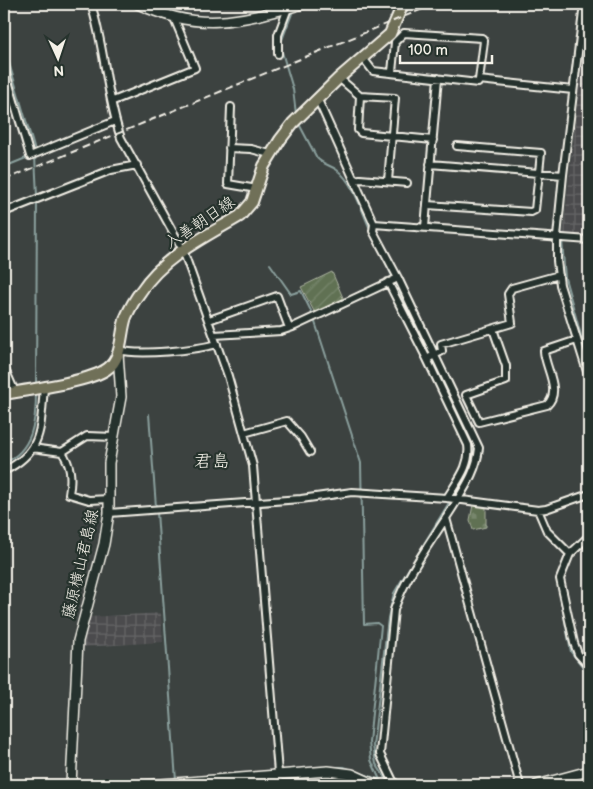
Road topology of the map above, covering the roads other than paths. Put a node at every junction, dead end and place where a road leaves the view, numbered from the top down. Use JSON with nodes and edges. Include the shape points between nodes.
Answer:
{"nodes":[{"id":1,"x":91,"y":4,"type":"edge"},
{"id":2,"x":138,"y":4,"type":"edge"},
{"id":3,"x":303,"y":4,"type":"edge"},
{"id":4,"x":404,"y":4,"type":"edge"},
{"id":5,"x":584,"y":4,"type":"edge"},
{"id":6,"x":288,"y":8,"type":"junction"},
{"id":7,"x":174,"y":18,"type":"junction"},
{"id":8,"x":278,"y":54,"type":"dead end"},
{"id":9,"x":363,"y":58,"type":"junction"},
{"id":10,"x":4,"y":67,"type":"edge"},
{"id":11,"x":392,"y":72,"type":"junction"},
{"id":12,"x":339,"y":78,"type":"junction"},
{"id":13,"x":438,"y":78,"type":"junction"},
{"id":14,"x":479,"y":80,"type":"junction"},
{"id":15,"x":573,"y":90,"type":"junction"},
{"id":16,"x":360,"y":96,"type":"junction"},
{"id":17,"x":318,"y":100,"type":"junction"},
{"id":18,"x":113,"y":101,"type":"junction"},
{"id":19,"x":231,"y":108,"type":"dead end"},
{"id":20,"x":115,"y":121,"type":"junction"},
{"id":21,"x":391,"y":136,"type":"junction"},
{"id":22,"x":432,"y":140,"type":"junction"},
{"id":23,"x":457,"y":146,"type":"dead end"},
{"id":24,"x":229,"y":148,"type":"junction"},
{"id":25,"x":270,"y":154,"type":"junction"},
{"id":26,"x":430,"y":164,"type":"junction"},
{"id":27,"x":136,"y":165,"type":"junction"},
{"id":28,"x":539,"y":173,"type":"junction"},
{"id":29,"x":563,"y":175,"type":"junction"},
{"id":30,"x":354,"y":180,"type":"junction"},
{"id":31,"x":388,"y":181,"type":"junction"},
{"id":32,"x":407,"y":183,"type":"dead end"},
{"id":33,"x":257,"y":188,"type":"junction"},
{"id":34,"x":427,"y":204,"type":"junction"},
{"id":35,"x":4,"y":212,"type":"edge"},
{"id":36,"x":374,"y":224,"type":"junction"},
{"id":37,"x":425,"y":228,"type":"junction"},
{"id":38,"x":557,"y":237,"type":"junction"},
{"id":39,"x":589,"y":240,"type":"edge"},
{"id":40,"x":183,"y":250,"type":"junction"},
{"id":41,"x":559,"y":275,"type":"junction"},
{"id":42,"x":398,"y":278,"type":"junction"},
{"id":43,"x":388,"y":282,"type":"junction"},
{"id":44,"x":209,"y":320,"type":"junction"},
{"id":45,"x":289,"y":328,"type":"junction"},
{"id":46,"x":493,"y":329,"type":"junction"},
{"id":47,"x":214,"y":336,"type":"junction"},
{"id":48,"x":577,"y":340,"type":"junction"},
{"id":49,"x":216,"y":344,"type":"junction"},
{"id":50,"x":119,"y":350,"type":"junction"},
{"id":51,"x":436,"y":355,"type":"junction"},
{"id":52,"x":427,"y":359,"type":"junction"},
{"id":53,"x":4,"y":366,"type":"edge"},
{"id":54,"x":589,"y":378,"type":"edge"},
{"id":55,"x":44,"y":388,"type":"junction"},
{"id":56,"x":15,"y":392,"type":"junction"},
{"id":57,"x":4,"y":394,"type":"edge"},
{"id":58,"x":244,"y":433,"type":"junction"},
{"id":59,"x":114,"y":437,"type":"junction"},
{"id":60,"x":32,"y":448,"type":"junction"},
{"id":61,"x":62,"y":452,"type":"junction"},
{"id":62,"x":310,"y":452,"type":"dead end"},
{"id":63,"x":4,"y":471,"type":"edge"},
{"id":64,"x":589,"y":494,"type":"edge"},
{"id":65,"x":447,"y":498,"type":"junction"},
{"id":66,"x":109,"y":499,"type":"junction"},
{"id":67,"x":457,"y":500,"type":"junction"},
{"id":68,"x":257,"y":502,"type":"junction"},
{"id":69,"x":538,"y":510,"type":"junction"},
{"id":70,"x":109,"y":513,"type":"junction"},
{"id":71,"x":446,"y":518,"type":"junction"},
{"id":72,"x":589,"y":536,"type":"edge"},
{"id":73,"x":570,"y":554,"type":"junction"},
{"id":74,"x":589,"y":664,"type":"edge"},
{"id":75,"x":589,"y":771,"type":"edge"},
{"id":76,"x":278,"y":775,"type":"junction"},
{"id":77,"x":71,"y":785,"type":"edge"},
{"id":78,"x":149,"y":785,"type":"edge"},
{"id":79,"x":279,"y":785,"type":"edge"},
{"id":80,"x":376,"y":785,"type":"edge"},
{"id":81,"x":395,"y":785,"type":"edge"},
{"id":82,"x":520,"y":785,"type":"edge"},
{"id":83,"x":537,"y":785,"type":"edge"}],
"edges":[{"from":1,"to":18,"type":"street"},
{"from":2,"to":7,"type":"street"},
{"from":3,"to":6,"type":"street"},
{"from":4,"to":9,"type":"main road","name":"入善朝日線","via":[[390,34]]},
{"from":5,"to":15,"type":"street"},
{"from":6,"to":7,"type":"street","via":[[210,23]]},
{"from":6,"to":8,"type":"street","via":[[278,35]]},
{"from":7,"to":18,"type":"street","via":[[195,68]]},
{"from":9,"to":11,"type":"street","via":[[373,71]]},
{"from":9,"to":12,"type":"main road","name":"入善朝日線"},
{"from":10,"to":20,"type":"street","via":[[30,156]]},
{"from":11,"to":13,"type":"street"},
{"from":11,"to":14,"type":"street","via":[[395,42],[404,33],[482,38]]},
{"from":12,"to":16,"type":"street"},
{"from":12,"to":17,"type":"main road","name":"入善朝日線"},
{"from":13,"to":14,"type":"street","via":[[478,83]]},
{"from":13,"to":22,"type":"street"},
{"from":14,"to":15,"type":"street"},
{"from":15,"to":29,"type":"street"},
{"from":16,"to":21,"type":"street","via":[[358,130],[361,134]]},
{"from":16,"to":21,"type":"street","via":[[395,98]]},
{"from":17,"to":25,"type":"main road","name":"入善朝日線","via":[[293,123]]},
{"from":17,"to":30,"type":"street"},
{"from":18,"to":20,"type":"street"},
{"from":19,"to":24,"type":"street"},
{"from":20,"to":27,"type":"street"},
{"from":21,"to":22,"type":"street"},
{"from":21,"to":31,"type":"street"},
{"from":22,"to":26,"type":"street"},
{"from":23,"to":28,"type":"street","via":[[541,153]]},
{"from":24,"to":25,"type":"street"},
{"from":24,"to":33,"type":"street","via":[[228,184]]},
{"from":25,"to":33,"type":"main road","name":"入善朝日線"},
{"from":26,"to":28,"type":"street"},
{"from":26,"to":34,"type":"street"},
{"from":27,"to":35,"type":"street","via":[[111,170]]},
{"from":27,"to":40,"type":"street"},
{"from":28,"to":29,"type":"street"},
{"from":28,"to":34,"type":"street","via":[[535,210],[532,212]]},
{"from":29,"to":38,"type":"street"},
{"from":30,"to":31,"type":"street"},
{"from":30,"to":36,"type":"street"},
{"from":31,"to":32,"type":"street"},
{"from":33,"to":40,"type":"main road","name":"入善朝日線","via":[[252,202],[240,216]]},
{"from":34,"to":37,"type":"street"},
{"from":36,"to":37,"type":"street"},
{"from":36,"to":42,"type":"street","via":[[373,231]]},
{"from":37,"to":38,"type":"street"},
{"from":38,"to":39,"type":"street"},
{"from":38,"to":41,"type":"street"},
{"from":40,"to":44,"type":"street"},
{"from":40,"to":50,"type":"main road","name":"入善朝日線","via":[[142,289],[126,318]]},
{"from":41,"to":46,"type":"street","via":[[512,288],[508,294],[512,323]]},
{"from":41,"to":48,"type":"street"},
{"from":42,"to":43,"type":"street"},
{"from":42,"to":51,"type":"street"},
{"from":43,"to":45,"type":"street"},
{"from":43,"to":52,"type":"street"},
{"from":44,"to":45,"type":"street","via":[[277,296]]},
{"from":44,"to":47,"type":"street"},
{"from":45,"to":47,"type":"street"},
{"from":46,"to":48,"type":"street","via":[[506,366],[506,381],[466,395],[479,422],[547,405],[554,390],[544,352]]},
{"from":46,"to":51,"type":"street","via":[[442,344],[442,351]]},
{"from":47,"to":49,"type":"street"},
{"from":48,"to":54,"type":"street"},
{"from":49,"to":50,"type":"street","via":[[199,350],[133,354]]},
{"from":49,"to":58,"type":"street"},
{"from":50,"to":55,"type":"main road","name":"入善朝日線","via":[[106,370]]},
{"from":50,"to":59,"type":"street","name":"藤原横山君島線","via":[[121,397]]},
{"from":51,"to":52,"type":"street"},
{"from":51,"to":67,"type":"street","via":[[479,448],[473,472]]},
{"from":52,"to":65,"type":"street","via":[[468,445],[466,468]]},
{"from":53,"to":56,"type":"street"},
{"from":55,"to":56,"type":"main road","name":"入善朝日線"},
{"from":55,"to":60,"type":"street","via":[[37,440]]},
{"from":56,"to":57,"type":"main road","name":"入善朝日線"},
{"from":58,"to":62,"type":"street","via":[[287,421]]},
{"from":58,"to":68,"type":"street","via":[[253,466]]},
{"from":59,"to":61,"type":"street","via":[[87,436]]},
{"from":59,"to":66,"type":"street","name":"藤原横山君島線","via":[[109,463]]},
{"from":60,"to":61,"type":"street"},
{"from":60,"to":63,"type":"street","via":[[19,463]]},
{"from":61,"to":66,"type":"street","via":[[68,460],[72,479],[69,494],[89,500]]},
{"from":64,"to":69,"type":"street"},
{"from":65,"to":67,"type":"street"},
{"from":65,"to":68,"type":"street","via":[[352,492]]},
{"from":66,"to":70,"type":"street","name":"藤原横山君島線"},
{"from":67,"to":69,"type":"street"},
{"from":67,"to":71,"type":"street"},
{"from":68,"to":70,"type":"street"},
{"from":68,"to":76,"type":"street"},
{"from":69,"to":73,"type":"street","via":[[546,531]]},
{"from":70,"to":77,"type":"street","name":"藤原横山君島線","via":[[78,641]]},
{"from":71,"to":81,"type":"street","via":[[398,596],[394,610],[380,754]]},
{"from":71,"to":82,"type":"street"},
{"from":72,"to":73,"type":"street"},
{"from":73,"to":74,"type":"street","via":[[560,579],[562,595],[574,644],[578,654]]},
{"from":75,"to":83,"type":"street"},
{"from":76,"to":78,"type":"street"},
{"from":76,"to":79,"type":"street"},
{"from":76,"to":80,"type":"street","via":[[328,771],[352,774]]}]}
